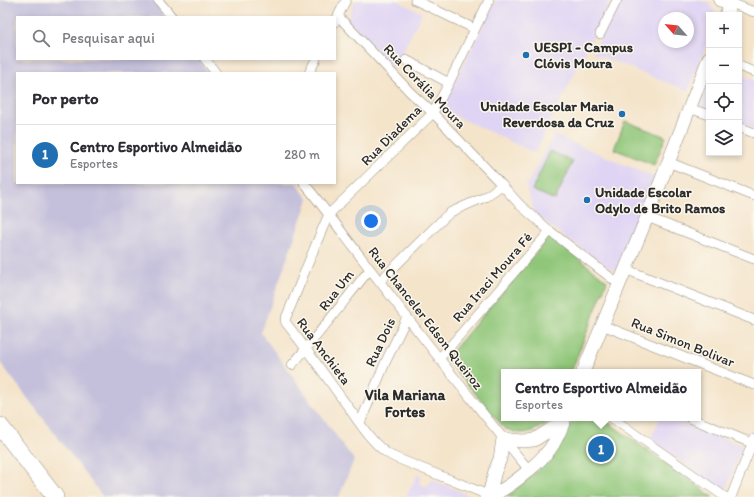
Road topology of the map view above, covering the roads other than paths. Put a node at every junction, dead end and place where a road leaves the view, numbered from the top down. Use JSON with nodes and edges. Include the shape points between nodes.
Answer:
{"nodes":[{"id":1,"x":158,"y":0,"type":"edge"},
{"id":2,"x":346,"y":0,"type":"edge"},
{"id":3,"x":415,"y":0,"type":"edge"},
{"id":4,"x":489,"y":0,"type":"edge"},
{"id":5,"x":616,"y":0,"type":"edge"},
{"id":6,"x":716,"y":0,"type":"edge"},
{"id":7,"x":726,"y":8,"type":"edge"},
{"id":8,"x":754,"y":12,"type":"edge"},
{"id":9,"x":171,"y":16,"type":"edge"},
{"id":10,"x":337,"y":19,"type":"edge"},
{"id":11,"x":475,"y":29,"type":"junction"},
{"id":12,"x":600,"y":34,"type":"dead end"},
{"id":13,"x":206,"y":60,"type":"edge"},
{"id":14,"x":316,"y":60,"type":"edge"},
{"id":15,"x":406,"y":60,"type":"dead end"},
{"id":16,"x":706,"y":66,"type":"edge"},
{"id":17,"x":742,"y":67,"type":"edge"},
{"id":18,"x":215,"y":72,"type":"edge"},
{"id":19,"x":310,"y":72,"type":"edge"},
{"id":20,"x":754,"y":72,"type":"edge"},
{"id":21,"x":449,"y":83,"type":"junction"},
{"id":22,"x":689,"y":108,"type":"junction"},
{"id":23,"x":433,"y":113,"type":"junction"},
{"id":24,"x":706,"y":115,"type":"edge"},
{"id":25,"x":742,"y":129,"type":"edge"},
{"id":26,"x":754,"y":134,"type":"edge"},
{"id":27,"x":668,"y":162,"type":"junction"},
{"id":28,"x":305,"y":184,"type":"edge"},
{"id":29,"x":502,"y":185,"type":"junction"},
{"id":30,"x":754,"y":196,"type":"edge"},
{"id":31,"x":329,"y":214,"type":"junction"},
{"id":32,"x":647,"y":216,"type":"junction"},
{"id":33,"x":550,"y":231,"type":"junction"},
{"id":34,"x":754,"y":259,"type":"edge"},
{"id":35,"x":370,"y":269,"type":"junction"},
{"id":36,"x":625,"y":269,"type":"junction"},
{"id":37,"x":379,"y":282,"type":"junction"},
{"id":38,"x":619,"y":284,"type":"junction"},
{"id":39,"x":407,"y":317,"type":"junction"},
{"id":40,"x":754,"y":320,"type":"edge"},
{"id":41,"x":602,"y":325,"type":"junction"},
{"id":42,"x":306,"y":349,"type":"junction"},
{"id":43,"x":439,"y":359,"type":"junction"},
{"id":44,"x":292,"y":365,"type":"dead end"},
{"id":45,"x":584,"y":369,"type":"edge"},
{"id":46,"x":754,"y":385,"type":"edge"},
{"id":47,"x":563,"y":421,"type":"edge"},
{"id":48,"x":565,"y":421,"type":"edge"},
{"id":49,"x":616,"y":421,"type":"edge"},
{"id":50,"x":698,"y":421,"type":"edge"},
{"id":51,"x":360,"y":423,"type":"junction"},
{"id":52,"x":0,"y":426,"type":"edge"},
{"id":53,"x":503,"y":439,"type":"junction"},
{"id":54,"x":753,"y":442,"type":"edge"},
{"id":55,"x":529,"y":470,"type":"junction"},
{"id":56,"x":489,"y":496,"type":"edge"},
{"id":57,"x":54,"y":497,"type":"edge"},
{"id":58,"x":725,"y":497,"type":"edge"},
{"id":59,"x":731,"y":497,"type":"edge"}],
"edges":[{"from":1,"to":9,"type":"street"},
{"from":2,"to":10,"type":"street"},
{"from":3,"to":11,"type":"street"},
{"from":4,"to":11,"type":"street","name":"Rua Diadema"},
{"from":5,"to":12,"type":"street"},
{"from":6,"to":7,"type":"street"},
{"from":7,"to":8,"type":"street"},
{"from":10,"to":23,"type":"street","name":"Rua Corália Moura"},
{"from":11,"to":21,"type":"street","name":"Rua Diadema"},
{"from":13,"to":18,"type":"street"},
{"from":14,"to":19,"type":"street"},
{"from":15,"to":21,"type":"street"},
{"from":16,"to":22,"type":"street"},
{"from":17,"to":20,"type":"street"},
{"from":21,"to":23,"type":"street","name":"Rua Diadema"},
{"from":22,"to":24,"type":"street"},
{"from":22,"to":27,"type":"street"},
{"from":23,"to":29,"type":"street","name":"Rua Corália Moura"},
{"from":23,"to":31,"type":"street","name":"Rua Diadema"},
{"from":25,"to":26,"type":"street"},
{"from":27,"to":30,"type":"street"},
{"from":27,"to":32,"type":"street"},
{"from":28,"to":31,"type":"street","name":"Rua Chanceler Edson Queiroz"},
{"from":29,"to":33,"type":"street","name":"Rua Corália Moura","via":[[520,206]]},
{"from":29,"to":37,"type":"street","via":[[485,197],[451,212]]},
{"from":31,"to":35,"type":"street","name":"Rua Chanceler Edson Queiroz"},
{"from":31,"to":42,"type":"street","name":"Rua Anchieta","via":[[285,320]]},
{"from":32,"to":34,"type":"street"},
{"from":32,"to":36,"type":"street"},
{"from":33,"to":38,"type":"street","name":"Rua Corália Moura"},
{"from":33,"to":43,"type":"street","name":"Rua Iraci Moura Fé"},
{"from":35,"to":37,"type":"street","name":"Rua Chanceler Edson Queiroz"},
{"from":35,"to":42,"type":"street","name":"Rua Um"},
{"from":36,"to":38,"type":"street"},
{"from":36,"to":40,"type":"street"},
{"from":37,"to":39,"type":"street","name":"Rua Chanceler Edson Queiroz"},
{"from":38,"to":41,"type":"street"},
{"from":39,"to":43,"type":"street","name":"Rua Chanceler Edson Queiroz"},
{"from":39,"to":51,"type":"street","name":"Rua Dois"},
{"from":41,"to":45,"type":"street"},
{"from":41,"to":46,"type":"street","name":"Rua Simon Bolivar"},
{"from":42,"to":44,"type":"street","name":"Rua Um"},
{"from":42,"to":51,"type":"street","name":"Rua Anchieta"},
{"from":43,"to":53,"type":"street","name":"Rua Chanceler Edson Queiroz"},
{"from":47,"to":53,"type":"street","via":[[534,440]]},
{"from":48,"to":55,"type":"street","via":[[550,450]]},
{"from":49,"to":58,"type":"street"},
{"from":50,"to":54,"type":"street"},
{"from":51,"to":56,"type":"street","name":"Rua Anchieta","via":[[390,455]]},
{"from":52,"to":57,"type":"highway"},
{"from":53,"to":55,"type":"street","name":"Rua Chanceler Edson Queiroz"},
{"from":53,"to":56,"type":"street","via":[[500,460]]},
{"from":54,"to":59,"type":"street"},
{"from":55,"to":56,"type":"street","via":[[511,485]]}]}
